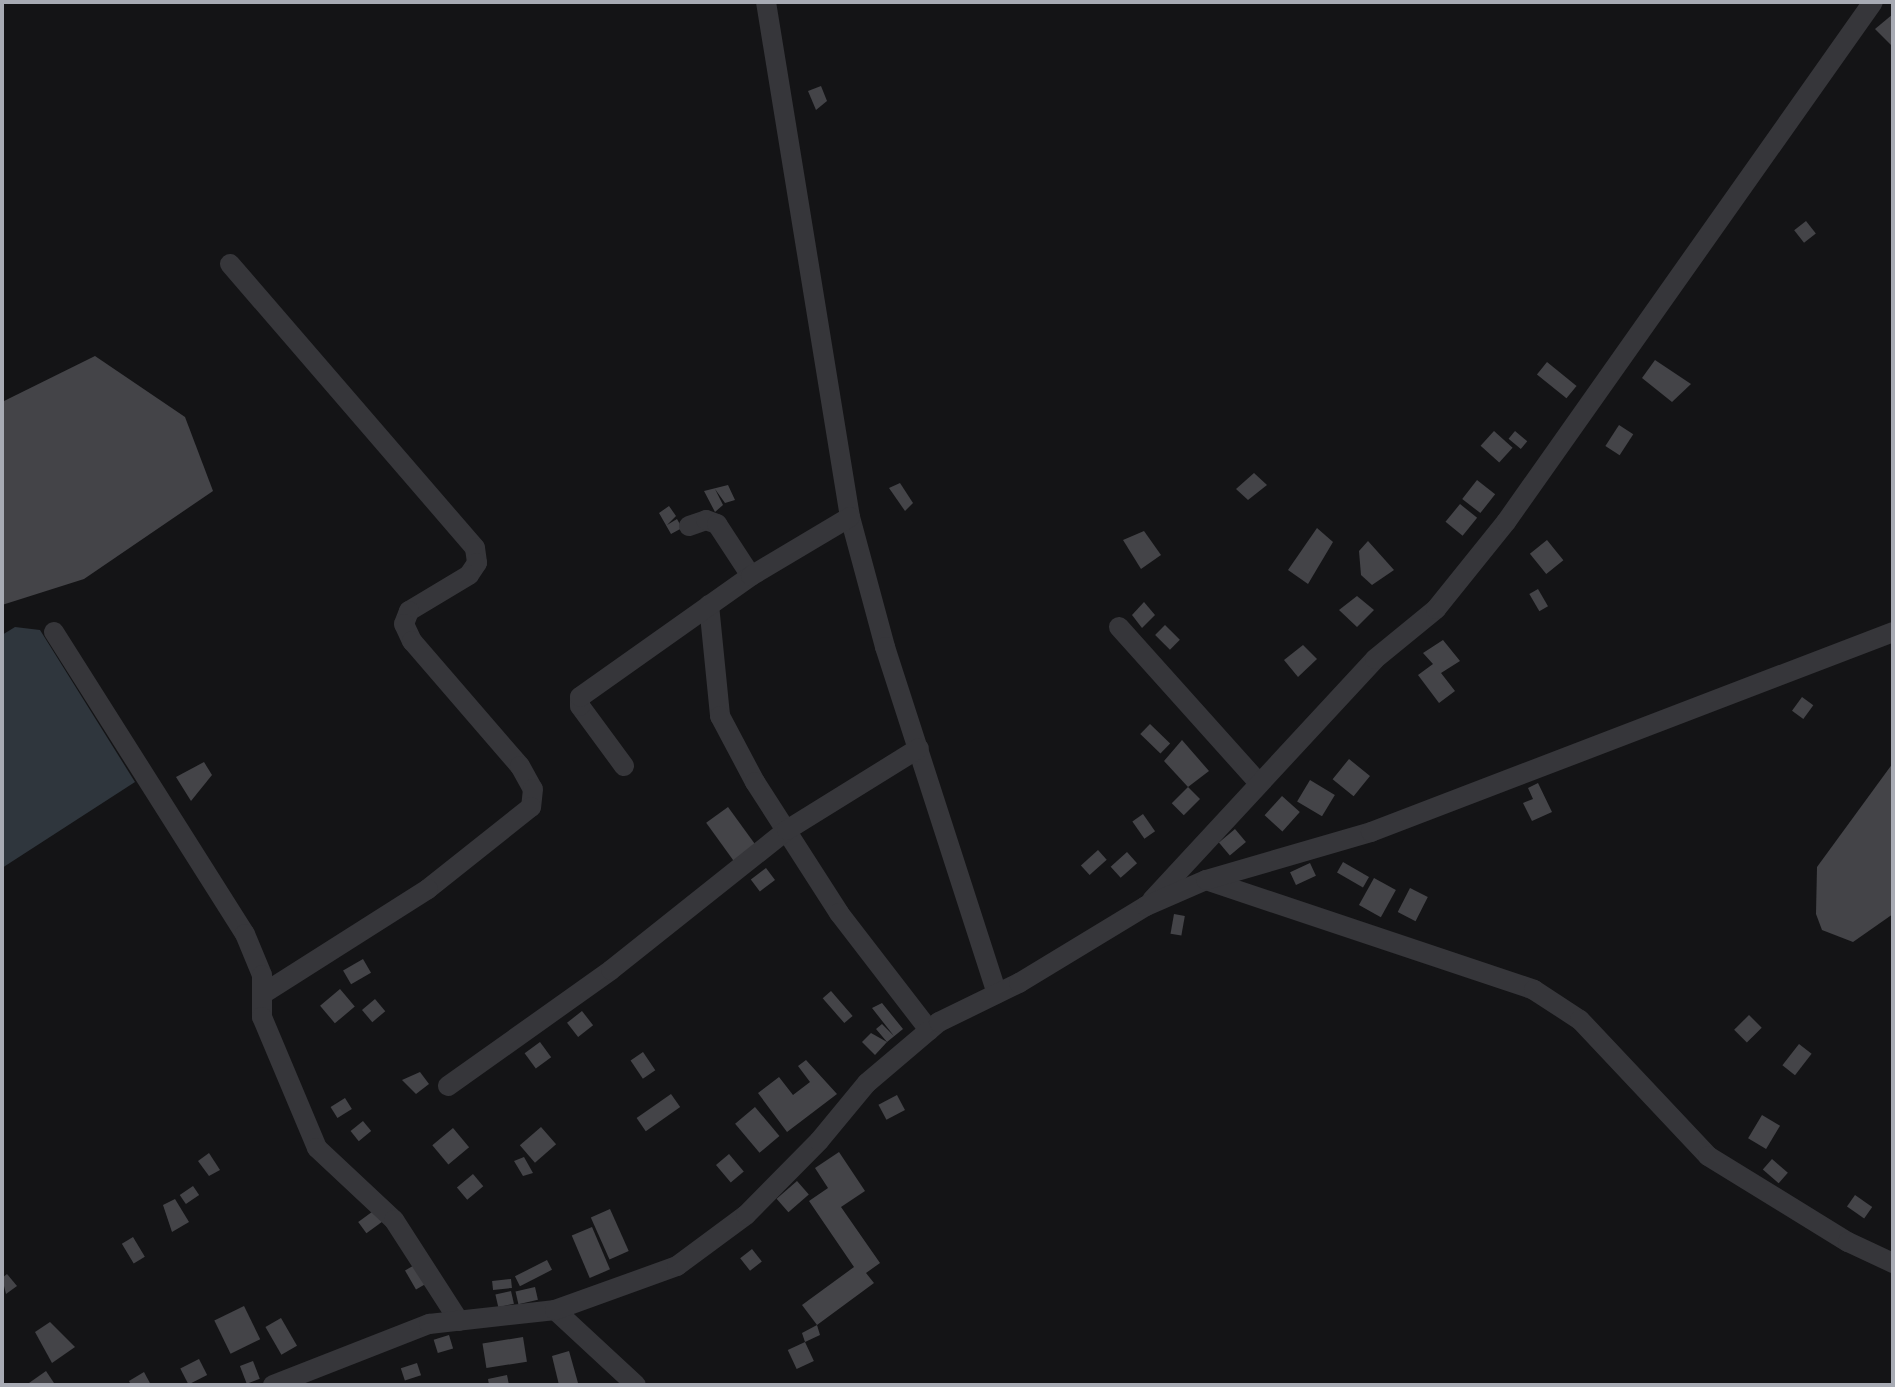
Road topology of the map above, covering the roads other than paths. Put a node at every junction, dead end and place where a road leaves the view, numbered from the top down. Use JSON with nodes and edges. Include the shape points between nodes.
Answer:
{"nodes":[{"id":1,"x":766,"y":2,"type":"edge"},
{"id":2,"x":1873,"y":2,"type":"edge"},
{"id":3,"x":230,"y":264,"type":"dead end"},
{"id":4,"x":850,"y":517,"type":"junction"},
{"id":5,"x":689,"y":526,"type":"dead end"},
{"id":6,"x":751,"y":576,"type":"junction"},
{"id":7,"x":709,"y":605,"type":"junction"},
{"id":8,"x":1119,"y":627,"type":"dead end"},
{"id":9,"x":54,"y":632,"type":"dead end"},
{"id":10,"x":1893,"y":632,"type":"edge"},
{"id":11,"x":919,"y":748,"type":"junction"},
{"id":12,"x":624,"y":766,"type":"dead end"},
{"id":13,"x":1259,"y":783,"type":"junction"},
{"id":14,"x":787,"y":830,"type":"junction"},
{"id":15,"x":1206,"y":880,"type":"junction"},
{"id":16,"x":1146,"y":906,"type":"junction"},
{"id":17,"x":264,"y":993,"type":"junction"},
{"id":18,"x":997,"y":993,"type":"junction"},
{"id":19,"x":929,"y":1030,"type":"junction"},
{"id":20,"x":448,"y":1086,"type":"dead end"},
{"id":21,"x":1893,"y":1263,"type":"edge"},
{"id":22,"x":555,"y":1310,"type":"junction"},
{"id":23,"x":459,"y":1321,"type":"junction"},
{"id":24,"x":273,"y":1385,"type":"edge"},
{"id":25,"x":636,"y":1385,"type":"edge"}],
"edges":[{"from":1,"to":4,"type":"street"},
{"from":2,"to":13,"type":"street","via":[[1506,522],[1436,609],[1375,659]]},
{"from":3,"to":17,"type":"street","via":[[475,548],[477,563],[469,575],[409,611],[404,624],[412,641],[520,766],[533,789],[531,807],[428,889]]},
{"from":4,"to":6,"type":"street"},
{"from":4,"to":11,"type":"street"},
{"from":5,"to":6,"type":"street","via":[[706,520],[717,524]]},
{"from":6,"to":7,"type":"street"},
{"from":7,"to":12,"type":"street","via":[[580,697],[580,706]]},
{"from":7,"to":14,"type":"street","via":[[720,716]]},
{"from":8,"to":13,"type":"street"},
{"from":9,"to":17,"type":"street","via":[[245,934]]},
{"from":10,"to":15,"type":"street","via":[[1371,832]]},
{"from":11,"to":14,"type":"street"},
{"from":11,"to":18,"type":"street"},
{"from":13,"to":16,"type":"street"},
{"from":14,"to":19,"type":"street","via":[[839,913]]},
{"from":14,"to":20,"type":"street","via":[[611,970]]},
{"from":15,"to":16,"type":"street"},
{"from":15,"to":21,"type":"street","via":[[1534,990],[1580,1020],[1708,1156],[1848,1242]]},
{"from":16,"to":18,"type":"street"},
{"from":17,"to":23,"type":"street","via":[[262,1017],[317,1148],[394,1220]]},
{"from":18,"to":19,"type":"street"},
{"from":19,"to":22,"type":"street","via":[[867,1083],[819,1141],[723,1232],[677,1266]]},
{"from":22,"to":23,"type":"street"},
{"from":22,"to":25,"type":"street"},
{"from":23,"to":24,"type":"street","via":[[429,1324]]}]}
